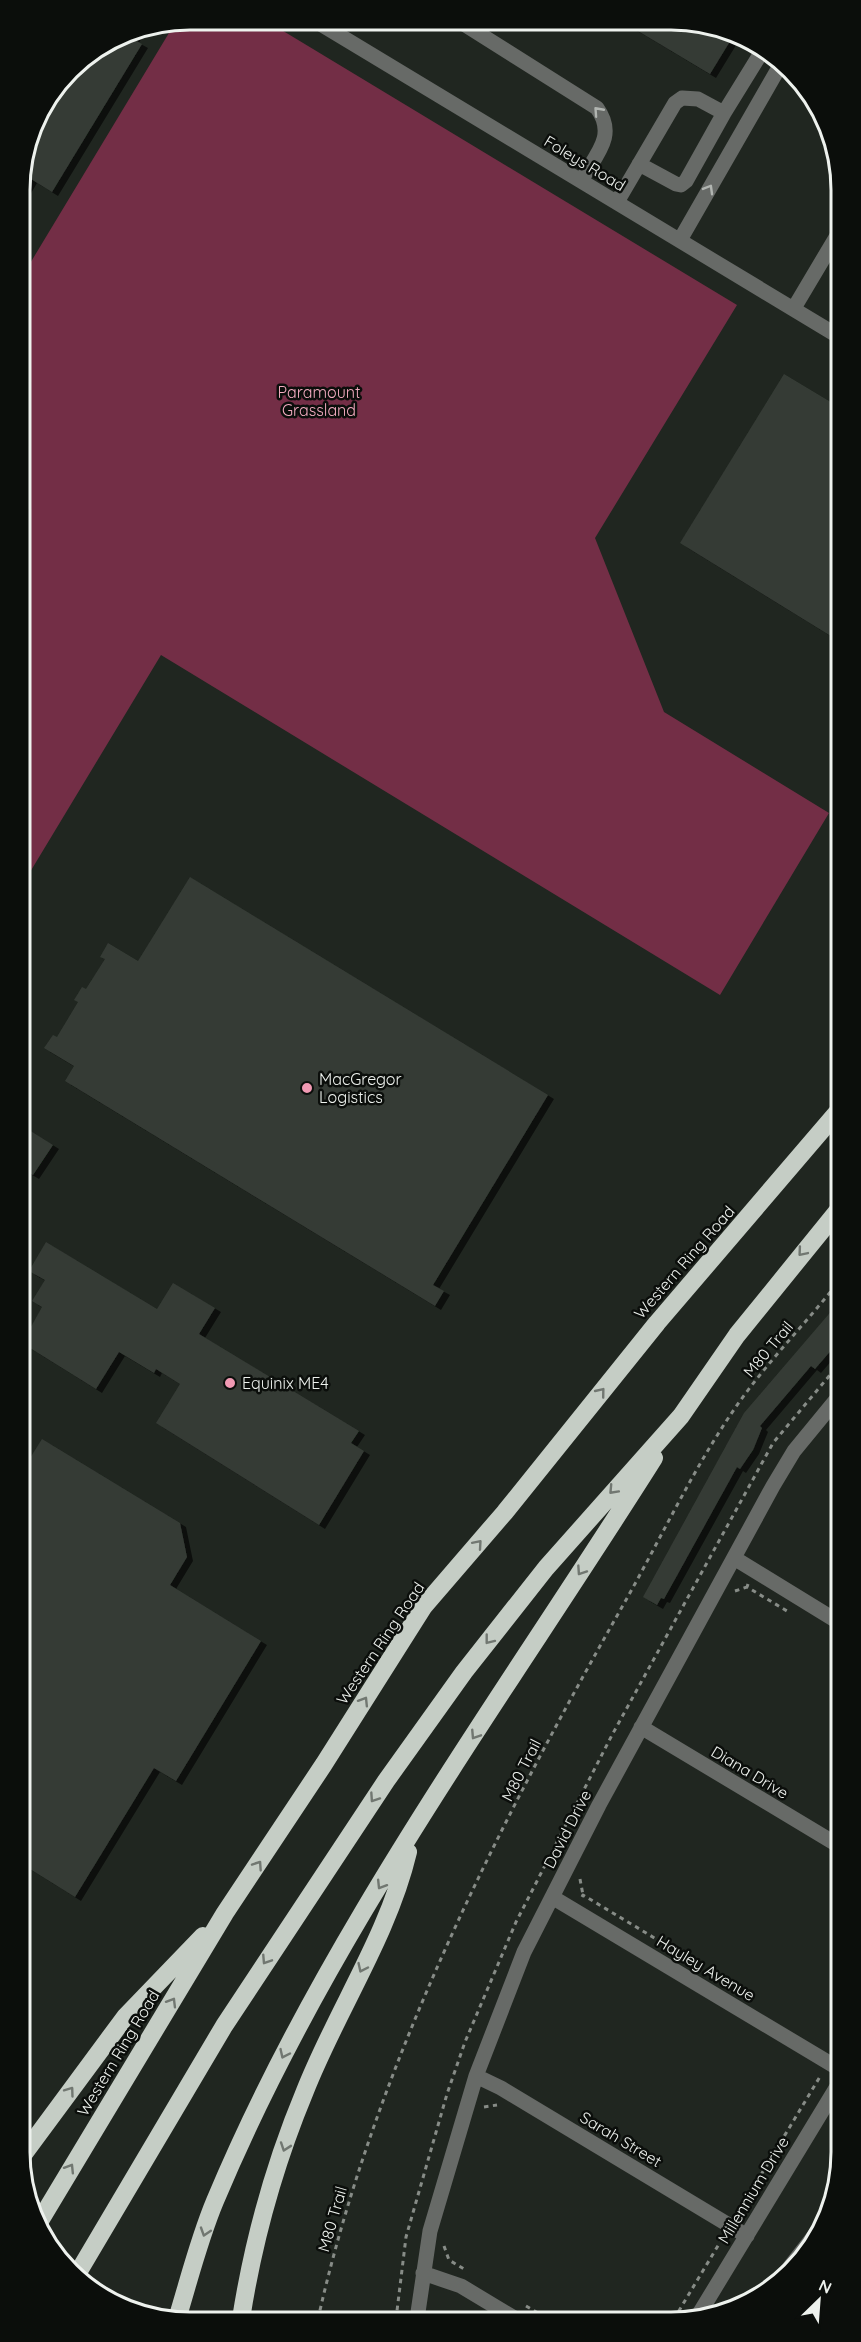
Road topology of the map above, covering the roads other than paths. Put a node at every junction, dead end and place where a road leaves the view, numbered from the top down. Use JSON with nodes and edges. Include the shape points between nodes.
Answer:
{"nodes":[{"id":1,"x":331,"y":30,"type":"edge"},
{"id":2,"x":473,"y":30,"type":"edge"},
{"id":3,"x":759,"y":57,"type":"edge"},
{"id":4,"x":777,"y":71,"type":"edge"},
{"id":5,"x":724,"y":113,"type":"junction"},
{"id":6,"x":639,"y":164,"type":"junction"},
{"id":7,"x":580,"y":181,"type":"junction"},
{"id":8,"x":617,"y":202,"type":"junction"},
{"id":9,"x":680,"y":240,"type":"junction"},
{"id":10,"x":831,"y":246,"type":"edge"},
{"id":11,"x":794,"y":308,"type":"junction"},
{"id":12,"x":831,"y":332,"type":"edge"},
{"id":13,"x":831,"y":1120,"type":"edge"},
{"id":14,"x":831,"y":1219,"type":"edge"},
{"id":15,"x":831,"y":1407,"type":"edge"},
{"id":16,"x":681,"y":1416,"type":"junction"},
{"id":17,"x":734,"y":1558,"type":"junction"},
{"id":18,"x":831,"y":1617,"type":"edge"},
{"id":19,"x":641,"y":1727,"type":"junction"},
{"id":20,"x":412,"y":1835,"type":"junction"},
{"id":21,"x":831,"y":1841,"type":"edge"},
{"id":22,"x":552,"y":1897,"type":"junction"},
{"id":23,"x":225,"y":1913,"type":"junction"},
{"id":24,"x":831,"y":2064,"type":"edge"},
{"id":25,"x":476,"y":2076,"type":"junction"},
{"id":26,"x":831,"y":2097,"type":"edge"},
{"id":27,"x":30,"y":2145,"type":"edge"},
{"id":28,"x":43,"y":2215,"type":"edge"},
{"id":29,"x":747,"y":2236,"type":"junction"},
{"id":30,"x":81,"y":2268,"type":"edge"},
{"id":31,"x":423,"y":2273,"type":"junction"},
{"id":32,"x":702,"y":2309,"type":"edge"},
{"id":33,"x":179,"y":2312,"type":"edge"},
{"id":34,"x":243,"y":2312,"type":"edge"},
{"id":35,"x":418,"y":2312,"type":"edge"},
{"id":36,"x":504,"y":2312,"type":"edge"}],
"edges":[{"from":1,"to":7,"type":"street","name":"Foleys Road"},
{"from":7,"to":2,"type":"street","one_way":true,"via":[[607,134],[606,122],[597,108]]},
{"from":3,"to":5,"type":"street"},
{"from":9,"to":4,"type":"street","one_way":true},
{"from":5,"to":6,"type":"street","via":[[698,99],[682,98],[675,103]]},
{"from":5,"to":6,"type":"street","via":[[681,185]]},
{"from":6,"to":8,"type":"street"},
{"from":7,"to":8,"type":"street","name":"Foleys Road"},
{"from":8,"to":9,"type":"street","name":"Foleys Road"},
{"from":9,"to":11,"type":"street","name":"Foleys Road"},
{"from":10,"to":11,"type":"street"},
{"from":11,"to":12,"type":"street","name":"Foleys Road"},
{"from":23,"to":13,"type":"highway","name":"Western Ring Road","one_way":true,"via":[[424,1606]]},
{"from":14,"to":16,"type":"highway","one_way":true,"via":[[737,1335]]},
{"from":15,"to":17,"type":"street","name":"David Drive","via":[[794,1450]]},
{"from":16,"to":20,"type":"highway","one_way":true},
{"from":16,"to":30,"type":"highway","one_way":true,"via":[[546,1568],[464,1672],[386,1781],[224,2026]]},
{"from":17,"to":18,"type":"street"},
{"from":17,"to":19,"type":"street","name":"David Drive"},
{"from":19,"to":21,"type":"street","name":"Diana Drive"},
{"from":19,"to":22,"type":"street","name":"David Drive"},
{"from":20,"to":33,"type":"highway","one_way":true,"via":[[292,2037],[214,2203]]},
{"from":20,"to":34,"type":"highway","one_way":true,"via":[[399,1889],[305,2091],[266,2204]]},
{"from":22,"to":24,"type":"street","name":"Hayley Avenue"},
{"from":22,"to":25,"type":"street","name":"David Drive","via":[[524,1952]]},
{"from":27,"to":23,"type":"highway","one_way":true,"via":[[125,2016]]},
{"from":28,"to":23,"type":"highway","name":"Western Ring Road","one_way":true},
{"from":25,"to":29,"type":"street","name":"Sarah Street"},
{"from":25,"to":31,"type":"street","name":"David Drive","via":[[429,2231]]},
{"from":26,"to":29,"type":"street","name":"Millennium Drive"},
{"from":29,"to":32,"type":"street","name":"Millennium Drive"},
{"from":31,"to":35,"type":"street","name":"David Drive"},
{"from":31,"to":36,"type":"street","via":[[461,2286]]}]}
